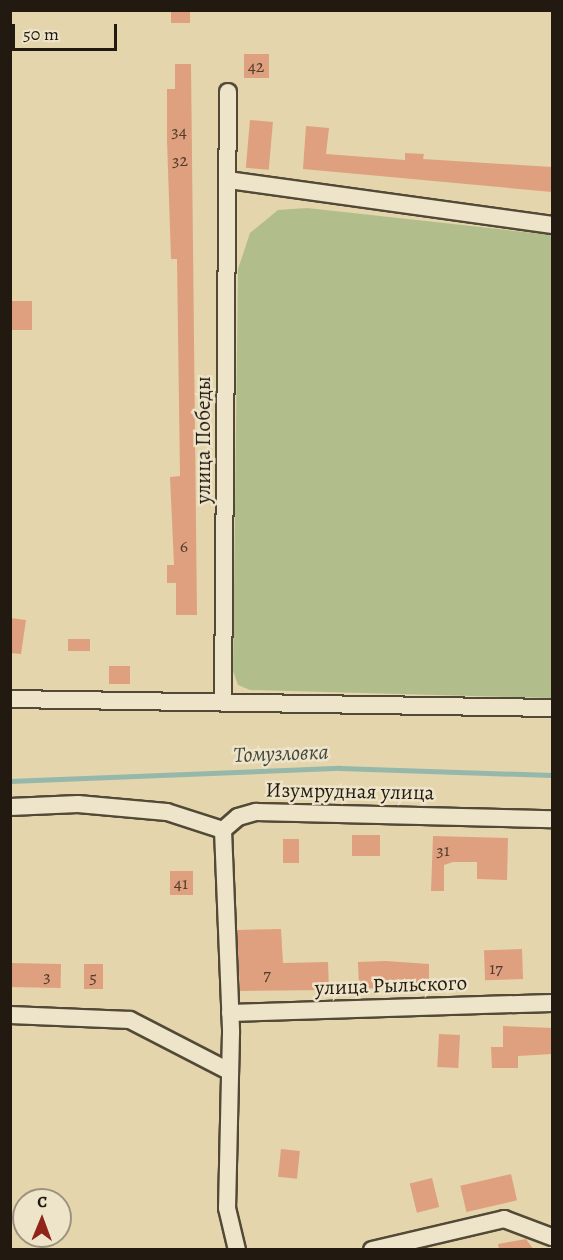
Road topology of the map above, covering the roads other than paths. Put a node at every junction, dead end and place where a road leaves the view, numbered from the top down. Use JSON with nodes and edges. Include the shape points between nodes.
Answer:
{"nodes":[{"id":1,"x":228,"y":92,"type":"dead end"},
{"id":2,"x":228,"y":180,"type":"junction"},
{"id":3,"x":552,"y":225,"type":"edge"},
{"id":4,"x":10,"y":699,"type":"edge"},
{"id":5,"x":224,"y":700,"type":"junction"},
{"id":6,"x":552,"y":708,"type":"edge"},
{"id":7,"x":10,"y":807,"type":"edge"},
{"id":8,"x":552,"y":819,"type":"edge"},
{"id":9,"x":223,"y":830,"type":"junction"},
{"id":10,"x":552,"y":1003,"type":"edge"},
{"id":11,"x":230,"y":1013,"type":"junction"},
{"id":12,"x":10,"y":1015,"type":"edge"},
{"id":13,"x":229,"y":1071,"type":"junction"},
{"id":14,"x":552,"y":1237,"type":"edge"},
{"id":15,"x":237,"y":1250,"type":"edge"},
{"id":16,"x":372,"y":1250,"type":"edge"}],
"edges":[{"from":1,"to":2,"type":"street","name":"улица Победы"},
{"from":2,"to":3,"type":"street"},
{"from":2,"to":5,"type":"street","name":"улица Победы"},
{"from":4,"to":5,"type":"street"},
{"from":5,"to":6,"type":"street"},
{"from":7,"to":9,"type":"street","via":[[78,804],[167,812]]},
{"from":8,"to":9,"type":"street","name":"Изумрудная улица","via":[[256,812],[238,817]]},
{"from":9,"to":11,"type":"street"},
{"from":10,"to":11,"type":"street","name":"улица Рыльского"},
{"from":11,"to":13,"type":"street"},
{"from":12,"to":13,"type":"street","via":[[130,1020]]},
{"from":13,"to":15,"type":"street","via":[[227,1208]]},
{"from":14,"to":16,"type":"street","via":[[504,1219]]}]}
